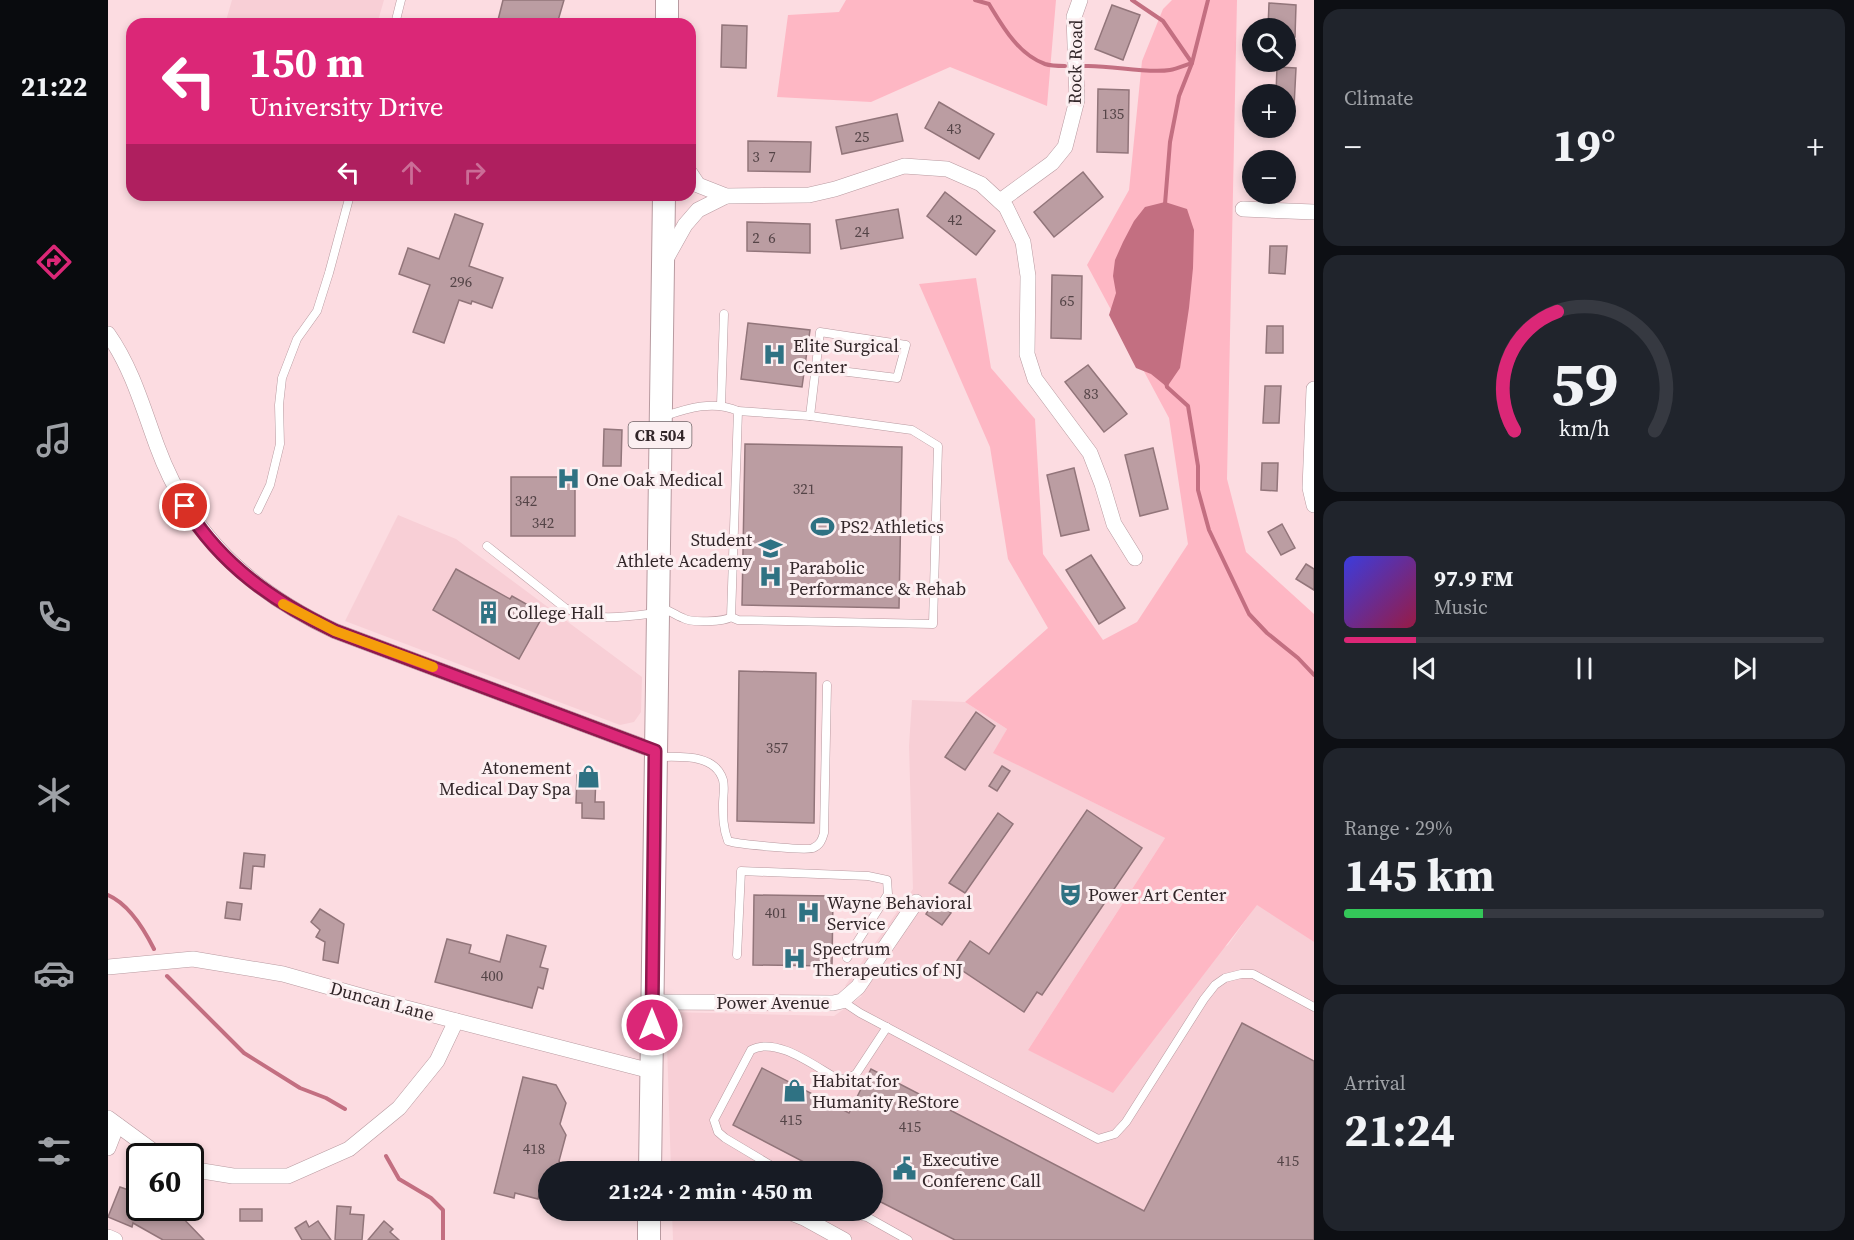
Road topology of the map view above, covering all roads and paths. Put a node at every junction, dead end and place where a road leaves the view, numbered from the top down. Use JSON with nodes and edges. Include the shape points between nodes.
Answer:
{"nodes":[{"id":1,"x":401,"y":0,"type":"edge"},
{"id":2,"x":667,"y":0,"type":"edge"},
{"id":3,"x":1080,"y":0,"type":"edge"},
{"id":4,"x":396,"y":18,"type":"edge"},
{"id":5,"x":667,"y":18,"type":"edge"},
{"id":6,"x":696,"y":182,"type":"edge"},
{"id":7,"x":726,"y":196,"type":"junction"},
{"id":8,"x":347,"y":201,"type":"edge"},
{"id":9,"x":664,"y":201,"type":"edge"},
{"id":10,"x":1000,"y":201,"type":"junction"},
{"id":11,"x":1243,"y":209,"type":"dead end"},
{"id":12,"x":1314,"y":212,"type":"edge"},
{"id":13,"x":663,"y":263,"type":"junction"},
{"id":14,"x":724,"y":314,"type":"dead end"},
{"id":15,"x":108,"y":334,"type":"edge"},
{"id":16,"x":816,"y":368,"type":"junction"},
{"id":17,"x":1314,"y":389,"type":"edge"},
{"id":18,"x":721,"y":405,"type":"junction"},
{"id":19,"x":738,"y":411,"type":"junction"},
{"id":20,"x":810,"y":416,"type":"junction"},
{"id":21,"x":660,"y":417,"type":"junction"},
{"id":22,"x":1314,"y":506,"type":"edge"},
{"id":23,"x":258,"y":510,"type":"dead end"},
{"id":24,"x":487,"y":546,"type":"dead end"},
{"id":25,"x":1135,"y":558,"type":"dead end"},
{"id":26,"x":657,"y":610,"type":"junction"},
{"id":27,"x":731,"y":617,"type":"junction"},
{"id":28,"x":827,"y":685,"type":"dead end"},
{"id":29,"x":655,"y":754,"type":"junction"},
{"id":30,"x":916,"y":902,"type":"dead end"},
{"id":31,"x":737,"y":956,"type":"dead end"},
{"id":32,"x":847,"y":958,"type":"dead end"},
{"id":33,"x":108,"y":967,"type":"edge"},
{"id":34,"x":842,"y":1000,"type":"junction"},
{"id":35,"x":652,"y":1002,"type":"junction"},
{"id":36,"x":1314,"y":1007,"type":"edge"},
{"id":37,"x":456,"y":1021,"type":"junction"},
{"id":38,"x":887,"y":1028,"type":"junction"},
{"id":39,"x":651,"y":1071,"type":"junction"},
{"id":40,"x":112,"y":1121,"type":"edge"},
{"id":41,"x":142,"y":1143,"type":"edge"},
{"id":42,"x":108,"y":1148,"type":"edge"},
{"id":43,"x":650,"y":1161,"type":"edge"},
{"id":44,"x":764,"y":1161,"type":"edge"},
{"id":45,"x":204,"y":1171,"type":"edge"},
{"id":46,"x":649,"y":1221,"type":"edge"},
{"id":47,"x":817,"y":1221,"type":"edge"},
{"id":48,"x":874,"y":1221,"type":"edge"},
{"id":49,"x":108,"y":1237,"type":"edge"},
{"id":50,"x":115,"y":1240,"type":"edge"},
{"id":51,"x":649,"y":1240,"type":"edge"},
{"id":52,"x":844,"y":1240,"type":"edge"},
{"id":53,"x":907,"y":1240,"type":"edge"}],
"edges":[{"from":1,"to":4,"type":"lane"},
{"from":2,"to":5,"type":"main road"},
{"from":3,"to":10,"type":"street","name":"Rock Road","via":[[1074,17],[1077,100],[1065,147],[1052,163]]},
{"from":6,"to":7,"type":"street"},
{"from":7,"to":10,"type":"street","via":[[808,195],[904,166],[947,169],[981,184]]},
{"from":7,"to":13,"type":"street","via":[[698,210],[684,225]]},
{"from":8,"to":23,"type":"lane","via":[[316,311],[297,339],[282,378],[280,444],[270,485]]},
{"from":9,"to":13,"type":"main road","number":"CR 504"},
{"from":10,"to":25,"type":"street","via":[[1023,242],[1028,276],[1027,354],[1035,379],[1090,453],[1114,524]]},
{"from":11,"to":12,"type":"street"},
{"from":13,"to":21,"type":"main road","number":"CR 504"},
{"from":14,"to":18,"type":"lane"},
{"from":15,"to":29,"type":"street","via":[[142,401],[177,493],[210,541],[254,583],[288,607],[335,631]]},
{"from":16,"to":16,"type":"lane","via":[[820,332],[906,345],[897,378]]},
{"from":16,"to":20,"type":"lane"},
{"from":17,"to":22,"type":"street","via":[[1310,488]]},
{"from":18,"to":19,"type":"lane"},
{"from":18,"to":21,"type":"lane"},
{"from":19,"to":20,"type":"lane"},
{"from":19,"to":27,"type":"lane"},
{"from":20,"to":27,"type":"lane","via":[[912,430],[938,446],[933,624]]},
{"from":21,"to":26,"type":"main road","number":"CR 504"},
{"from":24,"to":26,"type":"lane","via":[[576,614],[622,618]]},
{"from":26,"to":27,"type":"lane","via":[[674,612],[684,619],[723,621]]},
{"from":26,"to":29,"type":"main road","number":"CR 504"},
{"from":28,"to":29,"type":"lane","via":[[824,833],[815,848],[728,841],[723,830],[723,783],[719,771],[710,762]]},
{"from":29,"to":35,"type":"main road","number":"CR 504"},
{"from":30,"to":34,"type":"street","name":"Power Avenue","via":[[858,987]]},
{"from":31,"to":32,"type":"lane","via":[[741,871],[887,880],[888,894]]},
{"from":33,"to":37,"type":"street","name":"Duncan Lane","via":[[193,959],[232,964]]},
{"from":34,"to":35,"type":"street","name":"Power Avenue"},
{"from":34,"to":38,"type":"lane"},
{"from":35,"to":39,"type":"main road","number":"CR 504"},
{"from":36,"to":38,"type":"lane","via":[[1253,974],[1225,978],[1204,999],[1126,1122],[1115,1134],[1098,1139]]},
{"from":37,"to":39,"type":"street","name":"Duncan Lane"},
{"from":37,"to":45,"type":"street","via":[[437,1061],[399,1108],[349,1149],[288,1176],[233,1176]]},
{"from":38,"to":44,"type":"lane","via":[[856,1074],[846,1079],[836,1078],[779,1047],[768,1045],[751,1050],[714,1120],[725,1138]]},
{"from":39,"to":43,"type":"main road","number":"CR 504"},
{"from":40,"to":41,"type":"street"},
{"from":40,"to":42,"type":"street"},
{"from":46,"to":51,"type":"main road"},
{"from":47,"to":52,"type":"street"},
{"from":48,"to":53,"type":"lane"},
{"from":49,"to":50,"type":"street"}]}
